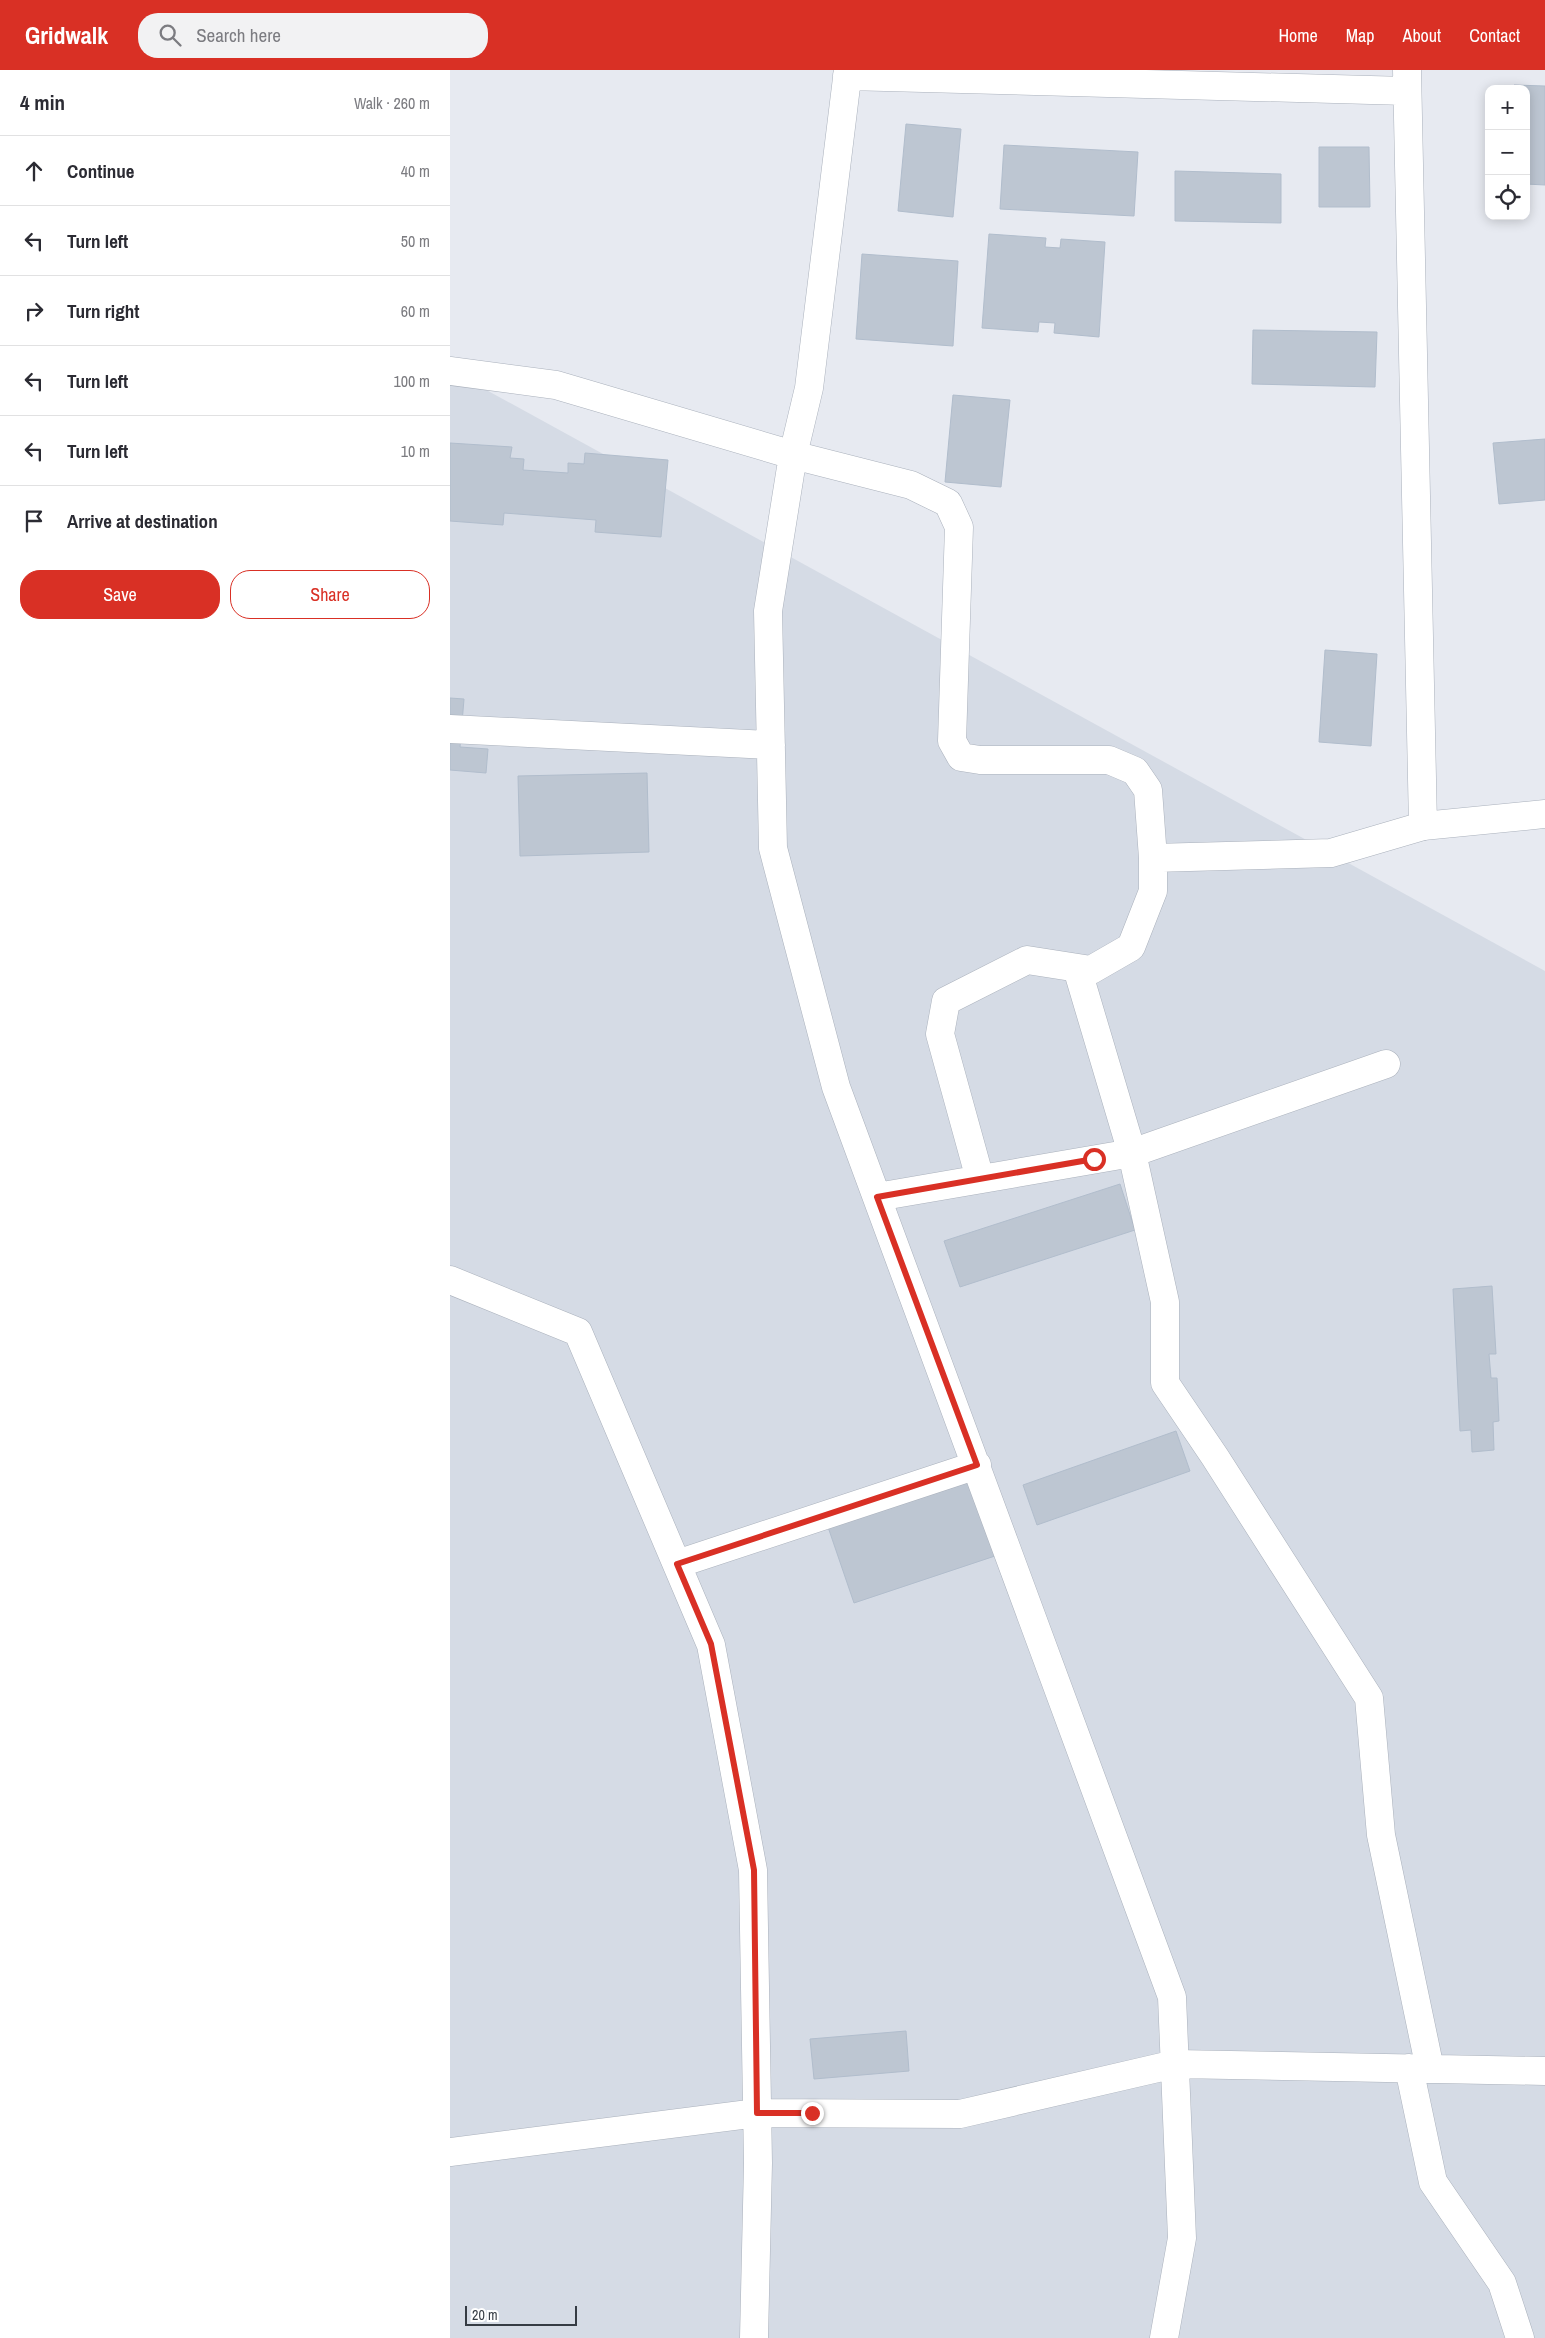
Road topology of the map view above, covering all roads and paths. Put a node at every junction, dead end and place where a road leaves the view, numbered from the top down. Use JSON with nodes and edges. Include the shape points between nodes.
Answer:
{"nodes":[{"id":1,"x":847,"y":73,"type":"edge"},
{"id":2,"x":1407,"y":80,"type":"edge"},
{"id":3,"x":450,"y":371,"type":"edge"},
{"id":4,"x":793,"y":455,"type":"junction"},
{"id":5,"x":450,"y":729,"type":"edge"},
{"id":6,"x":771,"y":745,"type":"junction"},
{"id":7,"x":1545,"y":814,"type":"edge"},
{"id":8,"x":1423,"y":826,"type":"junction"},
{"id":9,"x":1154,"y":858,"type":"junction"},
{"id":10,"x":1077,"y":968,"type":"junction"},
{"id":11,"x":1386,"y":1064,"type":"dead end"},
{"id":12,"x":1132,"y":1153,"type":"junction"},
{"id":13,"x":980,"y":1179,"type":"junction"},
{"id":14,"x":877,"y":1197,"type":"junction"},
{"id":15,"x":450,"y":1280,"type":"edge"},
{"id":16,"x":977,"y":1465,"type":"junction"},
{"id":17,"x":677,"y":1564,"type":"junction"},
{"id":18,"x":1175,"y":2064,"type":"junction"},
{"id":19,"x":1420,"y":2069,"type":"junction"},
{"id":20,"x":1545,"y":2071,"type":"edge"},
{"id":21,"x":757,"y":2113,"type":"junction"},
{"id":22,"x":450,"y":2152,"type":"edge"},
{"id":23,"x":754,"y":2338,"type":"edge"},
{"id":24,"x":1164,"y":2338,"type":"edge"},
{"id":25,"x":1520,"y":2338,"type":"edge"}],
"edges":[{"from":1,"to":2,"type":"street"},
{"from":1,"to":4,"type":"street","via":[[809,388]]},
{"from":2,"to":8,"type":"street"},
{"from":3,"to":4,"type":"street","via":[[556,385]]},
{"from":4,"to":6,"type":"street","via":[[768,611]]},
{"from":4,"to":9,"type":"street","via":[[911,485],[948,503],[960,527],[952,741],[961,757],[980,760],[1109,760],[1135,771],[1148,790]]},
{"from":5,"to":6,"type":"street"},
{"from":6,"to":14,"type":"street","via":[[773,848],[836,1087]]},
{"from":7,"to":8,"type":"street"},
{"from":8,"to":9,"type":"street","via":[[1331,853]]},
{"from":9,"to":10,"type":"street","via":[[1153,891],[1131,947],[1091,970]]},
{"from":10,"to":12,"type":"street"},
{"from":10,"to":13,"type":"street","via":[[1027,960],[946,1002],[940,1034]]},
{"from":11,"to":12,"type":"street"},
{"from":12,"to":13,"type":"street"},
{"from":12,"to":19,"type":"street","via":[[1165,1302],[1165,1383],[1369,1698],[1380,1835]]},
{"from":13,"to":14,"type":"street"},
{"from":14,"to":16,"type":"street"},
{"from":15,"to":17,"type":"street","via":[[578,1332]]},
{"from":16,"to":17,"type":"street"},
{"from":16,"to":18,"type":"street","via":[[1172,1997]]},
{"from":17,"to":21,"type":"street","via":[[711,1644],[754,1870]]},
{"from":18,"to":19,"type":"street"},
{"from":18,"to":21,"type":"street","via":[[960,2114]]},
{"from":18,"to":24,"type":"street","via":[[1182,2238]]},
{"from":19,"to":20,"type":"street"},
{"from":19,"to":25,"type":"street","via":[[1433,2182],[1502,2283]]},
{"from":21,"to":22,"type":"street"},
{"from":21,"to":23,"type":"street"}]}
